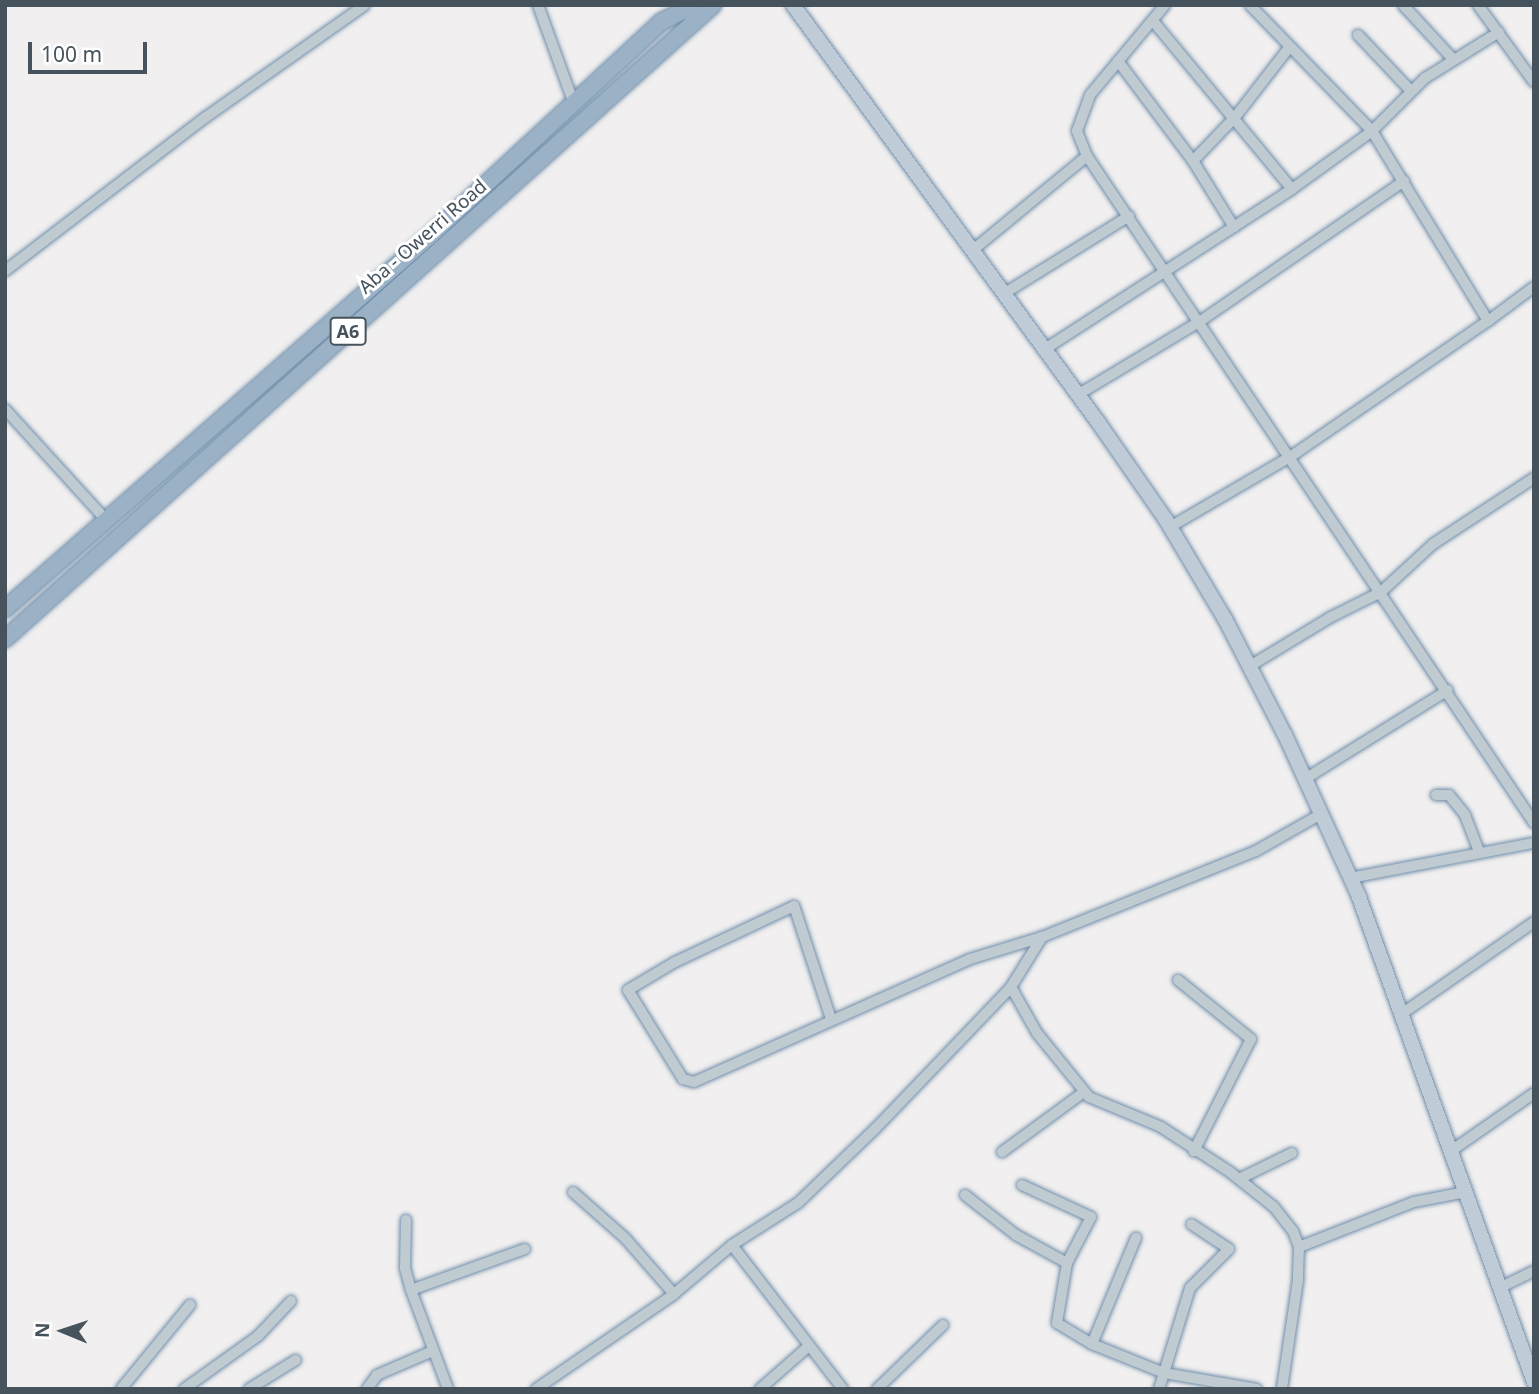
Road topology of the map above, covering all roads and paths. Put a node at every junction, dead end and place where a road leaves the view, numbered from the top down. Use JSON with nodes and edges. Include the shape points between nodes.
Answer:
{"nodes":[{"id":1,"x":365,"y":5,"type":"edge"},
{"id":2,"x":538,"y":5,"type":"edge"},
{"id":3,"x":695,"y":5,"type":"edge"},
{"id":4,"x":713,"y":5,"type":"edge"},
{"id":5,"x":793,"y":5,"type":"edge"},
{"id":6,"x":800,"y":5,"type":"edge"},
{"id":7,"x":1165,"y":5,"type":"edge"},
{"id":8,"x":1250,"y":5,"type":"edge"},
{"id":9,"x":1402,"y":5,"type":"edge"},
{"id":10,"x":1478,"y":5,"type":"edge"},
{"id":11,"x":806,"y":20,"type":"junction"},
{"id":12,"x":1153,"y":21,"type":"junction"},
{"id":13,"x":1499,"y":32,"type":"junction"},
{"id":14,"x":1359,"y":35,"type":"dead end"},
{"id":15,"x":1288,"y":49,"type":"junction"},
{"id":16,"x":1453,"y":59,"type":"junction"},
{"id":17,"x":1118,"y":61,"type":"junction"},
{"id":18,"x":1534,"y":82,"type":"edge"},
{"id":19,"x":1410,"y":90,"type":"junction"},
{"id":20,"x":573,"y":101,"type":"junction"},
{"id":21,"x":1236,"y":116,"type":"junction"},
{"id":22,"x":1372,"y":131,"type":"junction"},
{"id":23,"x":1087,"y":156,"type":"junction"},
{"id":24,"x":1193,"y":161,"type":"junction"},
{"id":25,"x":1404,"y":181,"type":"junction"},
{"id":26,"x":1292,"y":189,"type":"junction"},
{"id":27,"x":1129,"y":216,"type":"junction"},
{"id":28,"x":1234,"y":227,"type":"junction"},
{"id":29,"x":973,"y":250,"type":"junction"},
{"id":30,"x":5,"y":271,"type":"edge"},
{"id":31,"x":1166,"y":271,"type":"junction"},
{"id":32,"x":1534,"y":288,"type":"edge"},
{"id":33,"x":1005,"y":293,"type":"junction"},
{"id":34,"x":1488,"y":321,"type":"junction"},
{"id":35,"x":1199,"y":322,"type":"junction"},
{"id":36,"x":1045,"y":349,"type":"junction"},
{"id":37,"x":284,"y":365,"type":"junction"},
{"id":38,"x":294,"y":379,"type":"junction"},
{"id":39,"x":1079,"y":394,"type":"junction"},
{"id":40,"x":5,"y":409,"type":"edge"},
{"id":41,"x":1290,"y":457,"type":"junction"},
{"id":42,"x":1534,"y":478,"type":"edge"},
{"id":43,"x":106,"y":519,"type":"junction"},
{"id":44,"x":1170,"y":527,"type":"junction"},
{"id":45,"x":1381,"y":592,"type":"junction"},
{"id":46,"x":5,"y":609,"type":"edge"},
{"id":47,"x":5,"y":639,"type":"edge"},
{"id":48,"x":1250,"y":666,"type":"junction"},
{"id":49,"x":1448,"y":690,"type":"junction"},
{"id":50,"x":1305,"y":779,"type":"junction"},
{"id":51,"x":1436,"y":795,"type":"dead end"},
{"id":52,"x":1321,"y":814,"type":"junction"},
{"id":53,"x":1534,"y":823,"type":"edge"},
{"id":54,"x":1534,"y":843,"type":"edge"},
{"id":55,"x":1479,"y":852,"type":"junction"},
{"id":56,"x":1350,"y":878,"type":"junction"},
{"id":57,"x":1534,"y":922,"type":"edge"},
{"id":58,"x":1042,"y":937,"type":"junction"},
{"id":59,"x":1178,"y":980,"type":"dead end"},
{"id":60,"x":1011,"y":987,"type":"junction"},
{"id":61,"x":1403,"y":1013,"type":"junction"},
{"id":62,"x":831,"y":1019,"type":"junction"},
{"id":63,"x":1084,"y":1092,"type":"junction"},
{"id":64,"x":1534,"y":1093,"type":"edge"},
{"id":65,"x":1194,"y":1151,"type":"junction"},
{"id":66,"x":1451,"y":1151,"type":"junction"},
{"id":67,"x":1002,"y":1152,"type":"dead end"},
{"id":68,"x":1292,"y":1153,"type":"dead end"},
{"id":69,"x":1239,"y":1179,"type":"junction"},
{"id":70,"x":1022,"y":1185,"type":"dead end"},
{"id":71,"x":573,"y":1192,"type":"dead end"},
{"id":72,"x":1466,"y":1192,"type":"junction"},
{"id":73,"x":965,"y":1195,"type":"dead end"},
{"id":74,"x":406,"y":1220,"type":"dead end"},
{"id":75,"x":1191,"y":1224,"type":"dead end"},
{"id":76,"x":1136,"y":1238,"type":"dead end"},
{"id":77,"x":732,"y":1245,"type":"junction"},
{"id":78,"x":1299,"y":1247,"type":"junction"},
{"id":79,"x":525,"y":1249,"type":"dead end"},
{"id":80,"x":1068,"y":1263,"type":"junction"},
{"id":81,"x":1534,"y":1271,"type":"edge"},
{"id":82,"x":1499,"y":1288,"type":"junction"},
{"id":83,"x":411,"y":1290,"type":"junction"},
{"id":84,"x":674,"y":1294,"type":"junction"},
{"id":85,"x":291,"y":1301,"type":"dead end"},
{"id":86,"x":190,"y":1305,"type":"dead end"},
{"id":87,"x":943,"y":1325,"type":"dead end"},
{"id":88,"x":1092,"y":1344,"type":"junction"},
{"id":89,"x":809,"y":1346,"type":"junction"},
{"id":90,"x":433,"y":1351,"type":"junction"},
{"id":91,"x":296,"y":1360,"type":"dead end"},
{"id":92,"x":1164,"y":1373,"type":"junction"},
{"id":93,"x":1534,"y":1382,"type":"edge"},
{"id":94,"x":121,"y":1389,"type":"edge"},
{"id":95,"x":184,"y":1389,"type":"edge"},
{"id":96,"x":249,"y":1389,"type":"edge"},
{"id":97,"x":367,"y":1389,"type":"edge"},
{"id":98,"x":448,"y":1389,"type":"edge"},
{"id":99,"x":536,"y":1389,"type":"edge"},
{"id":100,"x":760,"y":1389,"type":"edge"},
{"id":101,"x":843,"y":1389,"type":"edge"},
{"id":102,"x":877,"y":1389,"type":"edge"},
{"id":103,"x":1159,"y":1389,"type":"edge"},
{"id":104,"x":1257,"y":1389,"type":"edge"},
{"id":105,"x":1282,"y":1389,"type":"edge"}],
"edges":[{"from":1,"to":30,"type":"street","via":[[206,117]]},
{"from":2,"to":20,"type":"street"},
{"from":3,"to":20,"type":"highway","name":"Aba - Owerri Road","number":"A6","via":[[661,22]]},
{"from":4,"to":38,"type":"highway","name":"Aba - Owerri Road","number":"A6"},
{"from":5,"to":11,"type":"main road"},
{"from":6,"to":11,"type":"main road"},
{"from":7,"to":12,"type":"street"},
{"from":8,"to":15,"type":"street"},
{"from":9,"to":16,"type":"street"},
{"from":10,"to":13,"type":"street"},
{"from":11,"to":29,"type":"main road"},
{"from":12,"to":17,"type":"street"},
{"from":12,"to":21,"type":"street"},
{"from":13,"to":16,"type":"street"},
{"from":13,"to":18,"type":"street"},
{"from":14,"to":19,"type":"street"},
{"from":15,"to":21,"type":"street"},
{"from":15,"to":22,"type":"street"},
{"from":16,"to":19,"type":"street"},
{"from":17,"to":23,"type":"street","via":[[1081,113],[1077,138]]},
{"from":17,"to":24,"type":"street"},
{"from":19,"to":22,"type":"street"},
{"from":20,"to":37,"type":"highway","name":"Aba - Owerri Road","number":"A6"},
{"from":21,"to":24,"type":"street"},
{"from":21,"to":26,"type":"street"},
{"from":22,"to":25,"type":"street"},
{"from":22,"to":26,"type":"street"},
{"from":23,"to":27,"type":"street"},
{"from":23,"to":29,"type":"street"},
{"from":24,"to":28,"type":"street"},
{"from":25,"to":34,"type":"street"},
{"from":25,"to":35,"type":"street"},
{"from":26,"to":28,"type":"street"},
{"from":27,"to":31,"type":"street"},
{"from":27,"to":33,"type":"street"},
{"from":28,"to":31,"type":"street"},
{"from":29,"to":33,"type":"main road"},
{"from":31,"to":35,"type":"street"},
{"from":31,"to":36,"type":"street"},
{"from":32,"to":34,"type":"street"},
{"from":33,"to":36,"type":"main road"},
{"from":34,"to":41,"type":"street"},
{"from":35,"to":39,"type":"street"},
{"from":35,"to":41,"type":"street"},
{"from":36,"to":39,"type":"main road"},
{"from":37,"to":38,"type":"highway"},
{"from":37,"to":43,"type":"highway","name":"Aba - Owerri Road","number":"A6"},
{"from":38,"to":47,"type":"highway","name":"Aba - Owerri Road","number":"A6"},
{"from":39,"to":44,"type":"main road"},
{"from":40,"to":43,"type":"street"},
{"from":41,"to":44,"type":"street"},
{"from":41,"to":45,"type":"street"},
{"from":42,"to":45,"type":"street","via":[[1416,557]]},
{"from":43,"to":46,"type":"highway","name":"Aba - Owerri Road","number":"A6"},
{"from":44,"to":48,"type":"main road"},
{"from":45,"to":48,"type":"street"},
{"from":45,"to":49,"type":"street"},
{"from":48,"to":50,"type":"main road"},
{"from":49,"to":50,"type":"street"},
{"from":49,"to":53,"type":"street"},
{"from":50,"to":52,"type":"main road"},
{"from":51,"to":55,"type":"street","via":[[1449,795],[1465,816]]},
{"from":52,"to":56,"type":"main road"},
{"from":52,"to":58,"type":"street","via":[[1256,851]]},
{"from":54,"to":55,"type":"street"},
{"from":55,"to":56,"type":"street"},
{"from":56,"to":61,"type":"main road"},
{"from":57,"to":61,"type":"street"},
{"from":58,"to":60,"type":"street"},
{"from":58,"to":62,"type":"street","via":[[970,959]]},
{"from":59,"to":65,"type":"street","via":[[1251,1040]]},
{"from":60,"to":63,"type":"street","via":[[1037,1033],[1067,1065]]},
{"from":60,"to":77,"type":"street","via":[[834,1170],[797,1203]]},
{"from":61,"to":66,"type":"main road"},
{"from":62,"to":62,"type":"street","via":[[689,1082],[628,990],[675,962],[794,906]]},
{"from":63,"to":65,"type":"street","via":[[1161,1127]]},
{"from":63,"to":67,"type":"street"},
{"from":64,"to":66,"type":"street"},
{"from":65,"to":69,"type":"street"},
{"from":66,"to":72,"type":"main road"},
{"from":68,"to":69,"type":"street"},
{"from":69,"to":78,"type":"street","via":[[1274,1207]]},
{"from":70,"to":80,"type":"street","via":[[1091,1217]]},
{"from":71,"to":84,"type":"street","via":[[625,1238]]},
{"from":72,"to":78,"type":"street","via":[[1414,1202]]},
{"from":72,"to":82,"type":"main road"},
{"from":73,"to":80,"type":"street","via":[[1016,1235]]},
{"from":74,"to":83,"type":"street","via":[[405,1268]]},
{"from":75,"to":92,"type":"street","via":[[1229,1249],[1190,1288]]},
{"from":76,"to":88,"type":"street"},
{"from":77,"to":84,"type":"street"},
{"from":77,"to":89,"type":"street"},
{"from":78,"to":105,"type":"street"},
{"from":79,"to":83,"type":"street"},
{"from":80,"to":88,"type":"street","via":[[1057,1323]]},
{"from":81,"to":82,"type":"street"},
{"from":82,"to":93,"type":"main road"},
{"from":83,"to":90,"type":"street"},
{"from":84,"to":99,"type":"street"},
{"from":85,"to":95,"type":"street","via":[[258,1336]]},
{"from":86,"to":94,"type":"street"},
{"from":87,"to":102,"type":"street"},
{"from":88,"to":92,"type":"street"},
{"from":89,"to":100,"type":"street"},
{"from":89,"to":101,"type":"street"},
{"from":90,"to":97,"type":"street","via":[[377,1375]]},
{"from":90,"to":98,"type":"street"},
{"from":91,"to":96,"type":"street"},
{"from":92,"to":103,"type":"street"},
{"from":92,"to":104,"type":"street"}]}
